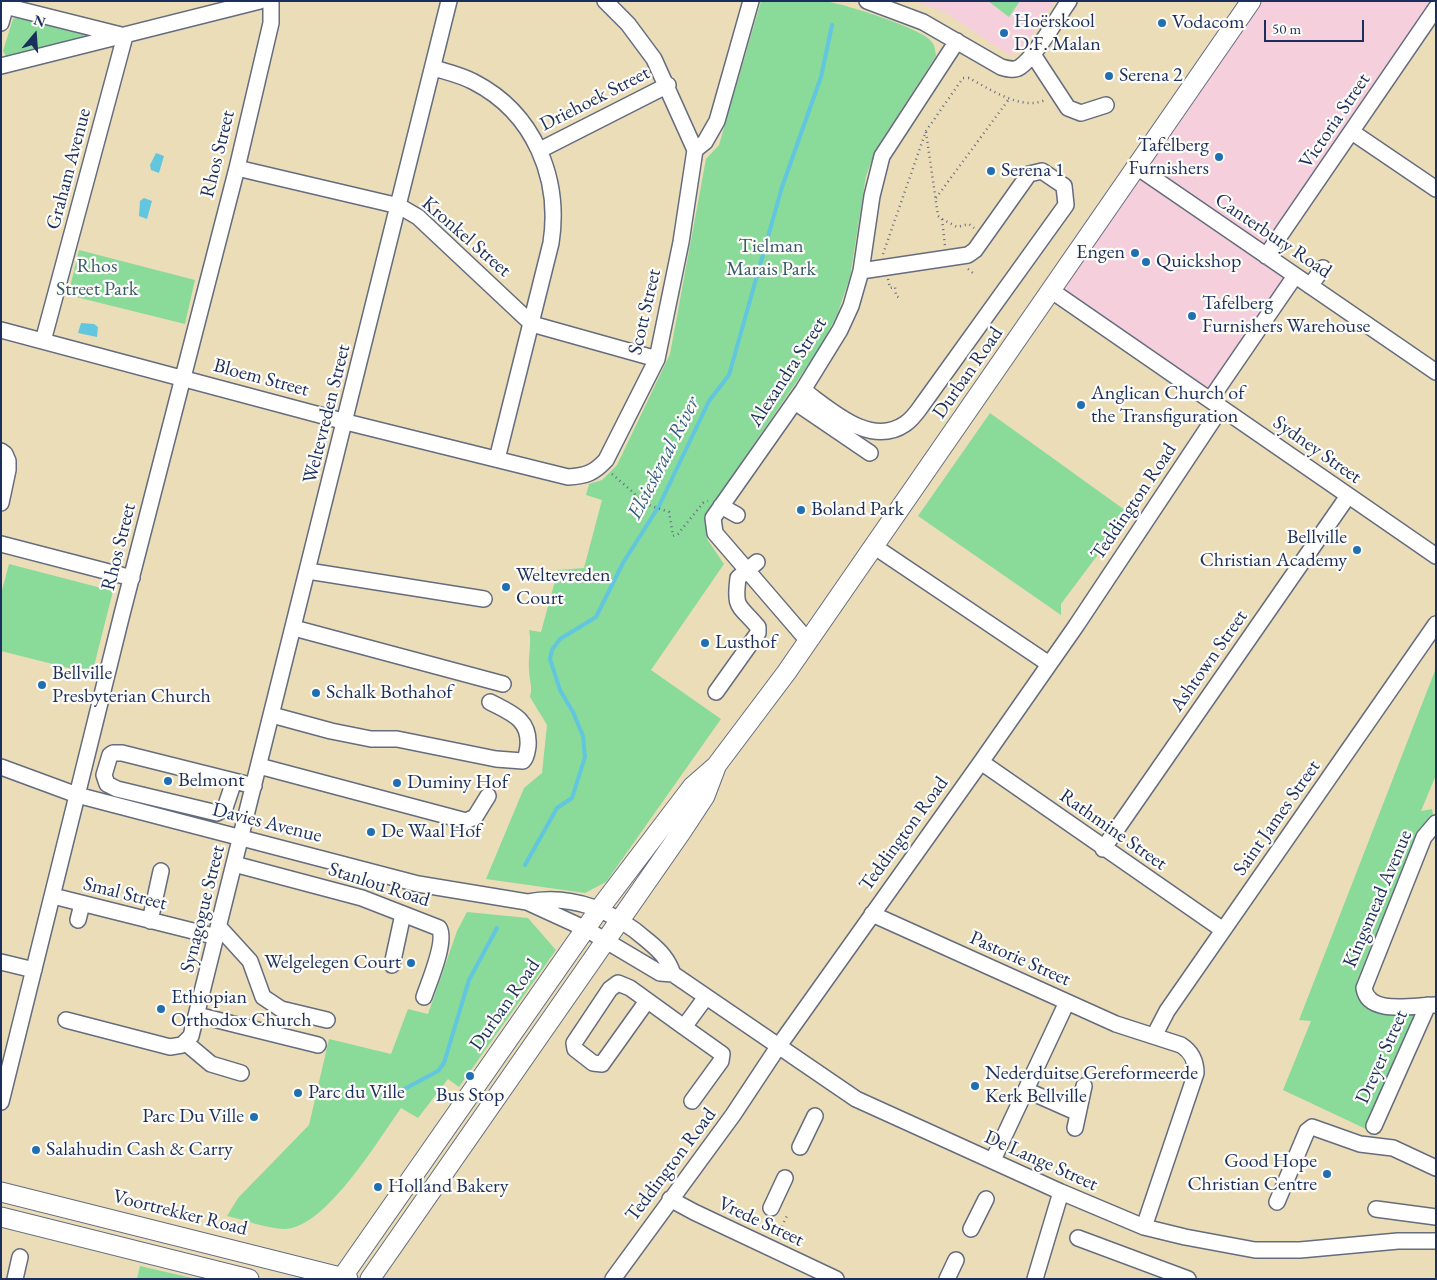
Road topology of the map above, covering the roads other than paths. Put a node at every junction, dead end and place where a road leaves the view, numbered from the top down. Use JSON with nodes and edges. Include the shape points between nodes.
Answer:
{"nodes":[{"id":1,"x":260,"y":1,"type":"edge"},
{"id":2,"x":270,"y":1,"type":"edge"},
{"id":3,"x":449,"y":1,"type":"edge"},
{"id":4,"x":605,"y":1,"type":"edge"},
{"id":5,"x":751,"y":1,"type":"edge"},
{"id":6,"x":867,"y":1,"type":"edge"},
{"id":7,"x":1069,"y":1,"type":"edge"},
{"id":8,"x":1251,"y":1,"type":"edge"},
{"id":9,"x":5,"y":4,"type":"edge"},
{"id":10,"x":1436,"y":8,"type":"edge"},
{"id":11,"x":1,"y":23,"type":"edge"},
{"id":12,"x":125,"y":36,"type":"junction"},
{"id":13,"x":957,"y":41,"type":"junction"},
{"id":14,"x":1032,"y":53,"type":"junction"},
{"id":15,"x":1,"y":66,"type":"edge"},
{"id":16,"x":434,"y":68,"type":"junction"},
{"id":17,"x":668,"y":85,"type":"junction"},
{"id":18,"x":1106,"y":105,"type":"dead end"},
{"id":19,"x":1352,"y":132,"type":"junction"},
{"id":20,"x":540,"y":150,"type":"junction"},
{"id":21,"x":695,"y":150,"type":"junction"},
{"id":22,"x":1137,"y":167,"type":"junction"},
{"id":23,"x":237,"y":168,"type":"junction"},
{"id":24,"x":1436,"y":189,"type":"edge"},
{"id":25,"x":399,"y":206,"type":"junction"},
{"id":26,"x":1266,"y":256,"type":"junction"},
{"id":27,"x":1323,"y":268,"type":"dead end"},
{"id":28,"x":861,"y":271,"type":"junction"},
{"id":29,"x":1295,"y":276,"type":"junction"},
{"id":30,"x":1310,"y":286,"type":"junction"},
{"id":31,"x":1052,"y":291,"type":"junction"},
{"id":32,"x":532,"y":324,"type":"junction"},
{"id":33,"x":1,"y":330,"type":"edge"},
{"id":34,"x":43,"y":341,"type":"junction"},
{"id":35,"x":657,"y":359,"type":"junction"},
{"id":36,"x":1436,"y":372,"type":"edge"},
{"id":37,"x":183,"y":378,"type":"junction"},
{"id":38,"x":799,"y":396,"type":"junction"},
{"id":39,"x":1216,"y":404,"type":"junction"},
{"id":40,"x":346,"y":422,"type":"junction"},
{"id":41,"x":1,"y":452,"type":"edge"},
{"id":42,"x":870,"y":453,"type":"dead end"},
{"id":43,"x":497,"y":459,"type":"junction"},
{"id":44,"x":568,"y":477,"type":"joint"},
{"id":45,"x":1348,"y":496,"type":"junction"},
{"id":46,"x":1,"y":503,"type":"edge"},
{"id":47,"x":722,"y":504,"type":"junction"},
{"id":48,"x":737,"y":515,"type":"dead end"},
{"id":49,"x":1,"y":544,"type":"edge"},
{"id":50,"x":875,"y":547,"type":"junction"},
{"id":51,"x":1436,"y":556,"type":"edge"},
{"id":52,"x":752,"y":566,"type":"junction"},
{"id":53,"x":308,"y":571,"type":"junction"},
{"id":54,"x":132,"y":578,"type":"junction"},
{"id":55,"x":484,"y":600,"type":"dead end"},
{"id":56,"x":1436,"y":624,"type":"edge"},
{"id":57,"x":294,"y":628,"type":"junction"},
{"id":58,"x":808,"y":641,"type":"junction"},
{"id":59,"x":1049,"y":664,"type":"junction"},
{"id":60,"x":503,"y":684,"type":"dead end"},
{"id":61,"x":716,"y":692,"type":"dead end"},
{"id":62,"x":490,"y":702,"type":"dead end"},
{"id":63,"x":272,"y":715,"type":"junction"},
{"id":64,"x":981,"y":762,"type":"junction"},
{"id":65,"x":259,"y":766,"type":"junction"},
{"id":66,"x":716,"y":766,"type":"junction"},
{"id":67,"x":1,"y":767,"type":"edge"},
{"id":68,"x":234,"y":781,"type":"junction"},
{"id":69,"x":254,"y":786,"type":"junction"},
{"id":70,"x":77,"y":795,"type":"junction"},
{"id":71,"x":488,"y":796,"type":"dead end"},
{"id":72,"x":1436,"y":823,"type":"edge"},
{"id":73,"x":241,"y":836,"type":"junction"},
{"id":74,"x":1103,"y":849,"type":"junction"},
{"id":75,"x":234,"y":864,"type":"junction"},
{"id":76,"x":161,"y":871,"type":"dead end"},
{"id":77,"x":53,"y":896,"type":"junction"},
{"id":78,"x":527,"y":902,"type":"junction"},
{"id":79,"x":82,"y":904,"type":"junction"},
{"id":80,"x":600,"y":908,"type":"junction"},
{"id":81,"x":403,"y":914,"type":"junction"},
{"id":82,"x":872,"y":914,"type":"junction"},
{"id":83,"x":78,"y":920,"type":"dead end"},
{"id":84,"x":150,"y":920,"type":"junction"},
{"id":85,"x":621,"y":920,"type":"junction"},
{"id":86,"x":586,"y":929,"type":"junction"},
{"id":87,"x":1223,"y":930,"type":"junction"},
{"id":88,"x":218,"y":932,"type":"junction"},
{"id":89,"x":606,"y":941,"type":"junction"},
{"id":90,"x":1,"y":962,"type":"edge"},
{"id":91,"x":392,"y":965,"type":"dead end"},
{"id":92,"x":34,"y":970,"type":"junction"},
{"id":93,"x":673,"y":974,"type":"junction"},
{"id":94,"x":424,"y":997,"type":"dead end"},
{"id":95,"x":706,"y":997,"type":"junction"},
{"id":96,"x":647,"y":1001,"type":"junction"},
{"id":97,"x":1067,"y":1002,"type":"junction"},
{"id":98,"x":1432,"y":1005,"type":"edge"},
{"id":99,"x":197,"y":1015,"type":"junction"},
{"id":100,"x":66,"y":1020,"type":"dead end"},
{"id":101,"x":327,"y":1020,"type":"dead end"},
{"id":102,"x":684,"y":1026,"type":"junction"},
{"id":103,"x":1154,"y":1036,"type":"junction"},
{"id":104,"x":186,"y":1043,"type":"junction"},
{"id":105,"x":318,"y":1044,"type":"dead end"},
{"id":106,"x":778,"y":1047,"type":"junction"},
{"id":107,"x":241,"y":1073,"type":"dead end"},
{"id":108,"x":4,"y":1079,"type":"edge"},
{"id":109,"x":1084,"y":1086,"type":"dead end"},
{"id":110,"x":1026,"y":1090,"type":"junction"},
{"id":111,"x":692,"y":1101,"type":"dead end"},
{"id":112,"x":1,"y":1102,"type":"edge"},
{"id":113,"x":815,"y":1116,"type":"dead end"},
{"id":114,"x":1374,"y":1126,"type":"dead end"},
{"id":115,"x":800,"y":1147,"type":"dead end"},
{"id":116,"x":993,"y":1160,"type":"junction"},
{"id":117,"x":1436,"y":1168,"type":"edge"},
{"id":118,"x":785,"y":1178,"type":"dead end"},
{"id":119,"x":1,"y":1192,"type":"edge"},
{"id":120,"x":1061,"y":1192,"type":"junction"},
{"id":121,"x":670,"y":1198,"type":"junction"},
{"id":122,"x":986,"y":1199,"type":"dead end"},
{"id":123,"x":1277,"y":1202,"type":"dead end"},
{"id":124,"x":771,"y":1208,"type":"dead end"},
{"id":125,"x":1376,"y":1209,"type":"dead end"},
{"id":126,"x":1,"y":1217,"type":"edge"},
{"id":127,"x":1436,"y":1217,"type":"edge"},
{"id":128,"x":1144,"y":1227,"type":"junction"},
{"id":129,"x":971,"y":1229,"type":"dead end"},
{"id":130,"x":1078,"y":1238,"type":"dead end"},
{"id":131,"x":1436,"y":1241,"type":"edge"},
{"id":132,"x":20,"y":1257,"type":"dead end"},
{"id":133,"x":956,"y":1260,"type":"dead end"},
{"id":134,"x":344,"y":1278,"type":"edge"},
{"id":135,"x":1184,"y":1278,"type":"edge"},
{"id":136,"x":15,"y":1279,"type":"edge"},
{"id":137,"x":249,"y":1279,"type":"edge"},
{"id":138,"x":370,"y":1279,"type":"edge"},
{"id":139,"x":613,"y":1279,"type":"edge"},
{"id":140,"x":836,"y":1279,"type":"edge"},
{"id":141,"x":947,"y":1279,"type":"edge"},
{"id":142,"x":1035,"y":1279,"type":"edge"}],
"edges":[{"from":1,"to":12,"type":"street"},
{"from":2,"to":23,"type":"street","name":"Rhos Street","via":[[271,22]]},
{"from":3,"to":16,"type":"street","name":"Weltevreden Street"},
{"from":4,"to":17,"type":"street","via":[[654,58]]},
{"from":5,"to":21,"type":"street","via":[[717,120],[705,142]]},
{"from":6,"to":13,"type":"street","via":[[922,22]]},
{"from":7,"to":14,"type":"street"},
{"from":8,"to":22,"type":"main road","name":"Durban Road"},
{"from":9,"to":11,"type":"street"},
{"from":9,"to":12,"type":"street"},
{"from":10,"to":19,"type":"street","name":"Victoria Street"},
{"from":12,"to":15,"type":"street"},
{"from":12,"to":34,"type":"street","name":"Graham Avenue"},
{"from":13,"to":14,"type":"street","via":[[1011,70],[1019,67]]},
{"from":13,"to":28,"type":"street","name":"Alexandra Street","via":[[882,156],[872,196]]},
{"from":14,"to":18,"type":"street","via":[[1068,108],[1077,113]]},
{"from":16,"to":20,"type":"street","via":[[474,82],[500,100],[523,122]]},
{"from":16,"to":25,"type":"street","name":"Weltevreden Street"},
{"from":17,"to":20,"type":"street","name":"Driehoek Street"},
{"from":17,"to":21,"type":"street"},
{"from":19,"to":24,"type":"street"},
{"from":19,"to":26,"type":"street","name":"Victoria Street"},
{"from":20,"to":32,"type":"street","via":[[552,187],[554,227]]},
{"from":21,"to":35,"type":"street","name":"Scott Street","via":[[681,242]]},
{"from":22,"to":26,"type":"street","name":"Canterbury Road"},
{"from":22,"to":31,"type":"main road","name":"Durban Road"},
{"from":23,"to":25,"type":"street","name":"Kronkel Street"},
{"from":23,"to":37,"type":"street","name":"Rhos Street"},
{"from":25,"to":32,"type":"street","name":"Kronkel Street","via":[[418,217]]},
{"from":25,"to":40,"type":"street","name":"Weltevreden Street"},
{"from":26,"to":29,"type":"street","name":"Canterbury Road"},
{"from":27,"to":30,"type":"street"},
{"from":28,"to":38,"type":"street","name":"Alexandra Street","via":[[840,330]]},
{"from":28,"to":38,"type":"street","via":[[968,255],[1033,172],[1046,173],[1064,186],[1066,205],[926,401],[905,424],[881,431],[860,428]]},
{"from":29,"to":30,"type":"street","name":"Canterbury Road"},
{"from":29,"to":39,"type":"street","name":"Teddington Road"},
{"from":30,"to":36,"type":"street","name":"Canterbury Road"},
{"from":31,"to":39,"type":"street","name":"Sydney Street"},
{"from":31,"to":50,"type":"main road","name":"Durban Road"},
{"from":32,"to":35,"type":"street","name":"Kronkel Street"},
{"from":32,"to":43,"type":"street"},
{"from":33,"to":34,"type":"street","name":"Bloem Street"},
{"from":34,"to":37,"type":"street","name":"Bloem Street"},
{"from":35,"to":44,"type":"street","name":"Scott Street","via":[[606,460],[596,471]]},
{"from":37,"to":40,"type":"street","name":"Bloem Street"},
{"from":37,"to":54,"type":"street","name":"Rhos Street"},
{"from":38,"to":42,"type":"street"},
{"from":38,"to":47,"type":"street","name":"Alexandra Street"},
{"from":39,"to":45,"type":"street","name":"Sydney Street"},
{"from":39,"to":59,"type":"street","name":"Teddington Road"},
{"from":40,"to":43,"type":"street","name":"Bloem Street"},
{"from":40,"to":53,"type":"street","name":"Weltevreden Street"},
{"from":41,"to":46,"type":"street","via":[[6,454],[8,461]]},
{"from":43,"to":44,"type":"street","name":"Bloem Street"},
{"from":45,"to":51,"type":"street","name":"Sydney Street"},
{"from":45,"to":74,"type":"street","name":"Ashtown Street"},
{"from":47,"to":48,"type":"street"},
{"from":47,"to":52,"type":"street","name":"Alexandra Street","via":[[713,518],[713,528]]},
{"from":49,"to":54,"type":"street"},
{"from":50,"to":58,"type":"main road","name":"Durban Road"},
{"from":50,"to":59,"type":"street"},
{"from":52,"to":58,"type":"street","name":"Alexandra Street"},
{"from":52,"to":61,"type":"street","via":[[738,578],[736,601],[758,627],[758,633]]},
{"from":53,"to":55,"type":"street"},
{"from":53,"to":57,"type":"street","name":"Weltevreden Street"},
{"from":54,"to":70,"type":"street","name":"Rhos Street"},
{"from":56,"to":87,"type":"street","name":"Saint James Street"},
{"from":57,"to":60,"type":"street"},
{"from":57,"to":63,"type":"street","name":"Weltevreden Street"},
{"from":58,"to":66,"type":"main road","name":"Durban Road"},
{"from":59,"to":64,"type":"street","name":"Teddington Road"},
{"from":62,"to":63,"type":"street","via":[[519,717],[526,725],[528,744],[523,761],[331,731]]},
{"from":63,"to":65,"type":"street","name":"Weltevreden Street"},
{"from":64,"to":74,"type":"street","name":"Rathmine Street"},
{"from":64,"to":82,"type":"street","name":"Teddington Road"},
{"from":65,"to":69,"type":"street","name":"Weltevreden Street"},
{"from":65,"to":71,"type":"street","via":[[466,821],[475,817]]},
{"from":66,"to":80,"type":"main road","name":"Durban Road","via":[[692,787]]},
{"from":66,"to":85,"type":"main road","name":"Durban Road","via":[[705,796]]},
{"from":67,"to":70,"type":"street","name":"Davies Avenue"},
{"from":68,"to":68,"type":"street","via":[[116,752],[110,755],[104,775],[105,782],[117,789],[217,813],[225,808]]},
{"from":68,"to":69,"type":"street"},
{"from":69,"to":73,"type":"street","name":"Weltevreden Street"},
{"from":70,"to":73,"type":"street","name":"Davies Avenue"},
{"from":70,"to":77,"type":"street","name":"Rhos Street"},
{"from":72,"to":98,"type":"street","name":"Kingsmead Avenue","via":[[1424,837],[1365,983],[1365,994],[1372,1004]]},
{"from":73,"to":75,"type":"street","name":"Synagogue Street"},
{"from":73,"to":78,"type":"street","name":"Davies Avenue","via":[[425,886]]},
{"from":74,"to":87,"type":"street","name":"Rathmine Street"},
{"from":75,"to":81,"type":"street","name":"Stanlou Road","via":[[355,896]]},
{"from":75,"to":88,"type":"street","name":"Synagogue Street"},
{"from":76,"to":84,"type":"street"},
{"from":77,"to":79,"type":"street","name":"Smal Street"},
{"from":77,"to":92,"type":"street","name":"Rhos Street"},
{"from":78,"to":80,"type":"street","name":"Davies Avenue","via":[[541,899]]},
{"from":78,"to":86,"type":"street","name":"Davies Avenue"},
{"from":79,"to":83,"type":"street"},
{"from":79,"to":84,"type":"street","name":"Smal Street","via":[[115,917]]},
{"from":80,"to":85,"type":"street","name":"Davies Avenue"},
{"from":80,"to":86,"type":"main road","name":"Durban Road"},
{"from":81,"to":91,"type":"street"},
{"from":81,"to":94,"type":"street","name":"Stanlou Road","via":[[435,925],[442,934]]},
{"from":82,"to":97,"type":"street","name":"Pastorie Street"},
{"from":82,"to":106,"type":"street","name":"Teddington Road"},
{"from":84,"to":88,"type":"street","name":"Smal Street"},
{"from":85,"to":89,"type":"main road","name":"Durban Road"},
{"from":85,"to":93,"type":"street","name":"De Lange Street","via":[[669,960]]},
{"from":86,"to":89,"type":"street","name":"Davies Avenue"},
{"from":86,"to":134,"type":"main road","name":"Durban Road"},
{"from":87,"to":103,"type":"street","name":"Saint James Street"},
{"from":88,"to":99,"type":"street","name":"Synagogue Street"},
{"from":88,"to":101,"type":"street","via":[[250,961],[264,998],[281,1009]]},
{"from":89,"to":93,"type":"street","name":"De Lange Street","via":[[660,973]]},
{"from":89,"to":138,"type":"main road","name":"Durban Road"},
{"from":90,"to":92,"type":"street"},
{"from":92,"to":108,"type":"street","name":"Rhos Street"},
{"from":93,"to":95,"type":"street","name":"De Lange Street"},
{"from":95,"to":102,"type":"street"},
{"from":95,"to":106,"type":"street","name":"De Lange Street"},
{"from":96,"to":96,"type":"street","via":[[622,983],[615,985],[574,1043],[575,1049],[593,1063],[602,1064]]},
{"from":96,"to":102,"type":"street"},
{"from":97,"to":103,"type":"street","name":"Pastorie Street","via":[[1116,1024]]},
{"from":97,"to":110,"type":"street"},
{"from":98,"to":114,"type":"street","name":"Dreyer Street"},
{"from":99,"to":104,"type":"street","name":"Synagogue Street"},
{"from":99,"to":105,"type":"street"},
{"from":100,"to":104,"type":"street","via":[[170,1047]]},
{"from":102,"to":111,"type":"street","via":[[722,1054],[721,1061]]},
{"from":103,"to":128,"type":"street","name":"Pastorie Street","via":[[1186,1048],[1195,1062],[1196,1073]]},
{"from":104,"to":107,"type":"street","via":[[211,1064]]},
{"from":106,"to":116,"type":"street","name":"De Lange Street","via":[[856,1099]]},
{"from":106,"to":121,"type":"street","name":"Teddington Road","via":[[733,1115]]},
{"from":108,"to":112,"type":"street","name":"Rhos Street"},
{"from":109,"to":110,"type":"street","via":[[1077,1120]]},
{"from":110,"to":116,"type":"street"},
{"from":113,"to":115,"type":"street"},
{"from":116,"to":120,"type":"street","name":"De Lange Street"},
{"from":117,"to":123,"type":"street","via":[[1393,1148],[1360,1144],[1312,1127],[1307,1130]]},
{"from":118,"to":124,"type":"street"},
{"from":119,"to":134,"type":"main road","name":"Voortrekker Road"},
{"from":120,"to":128,"type":"street","name":"De Lange Street"},
{"from":120,"to":142,"type":"street"},
{"from":121,"to":139,"type":"street","name":"Teddington Road"},
{"from":121,"to":140,"type":"street","name":"Vrede Street"},
{"from":122,"to":129,"type":"street"},
{"from":125,"to":127,"type":"street"},
{"from":126,"to":137,"type":"main road"},
{"from":128,"to":131,"type":"street","name":"De Lange Street","via":[[1255,1250]]},
{"from":130,"to":135,"type":"street"},
{"from":132,"to":136,"type":"street"},
{"from":133,"to":141,"type":"street"}]}
